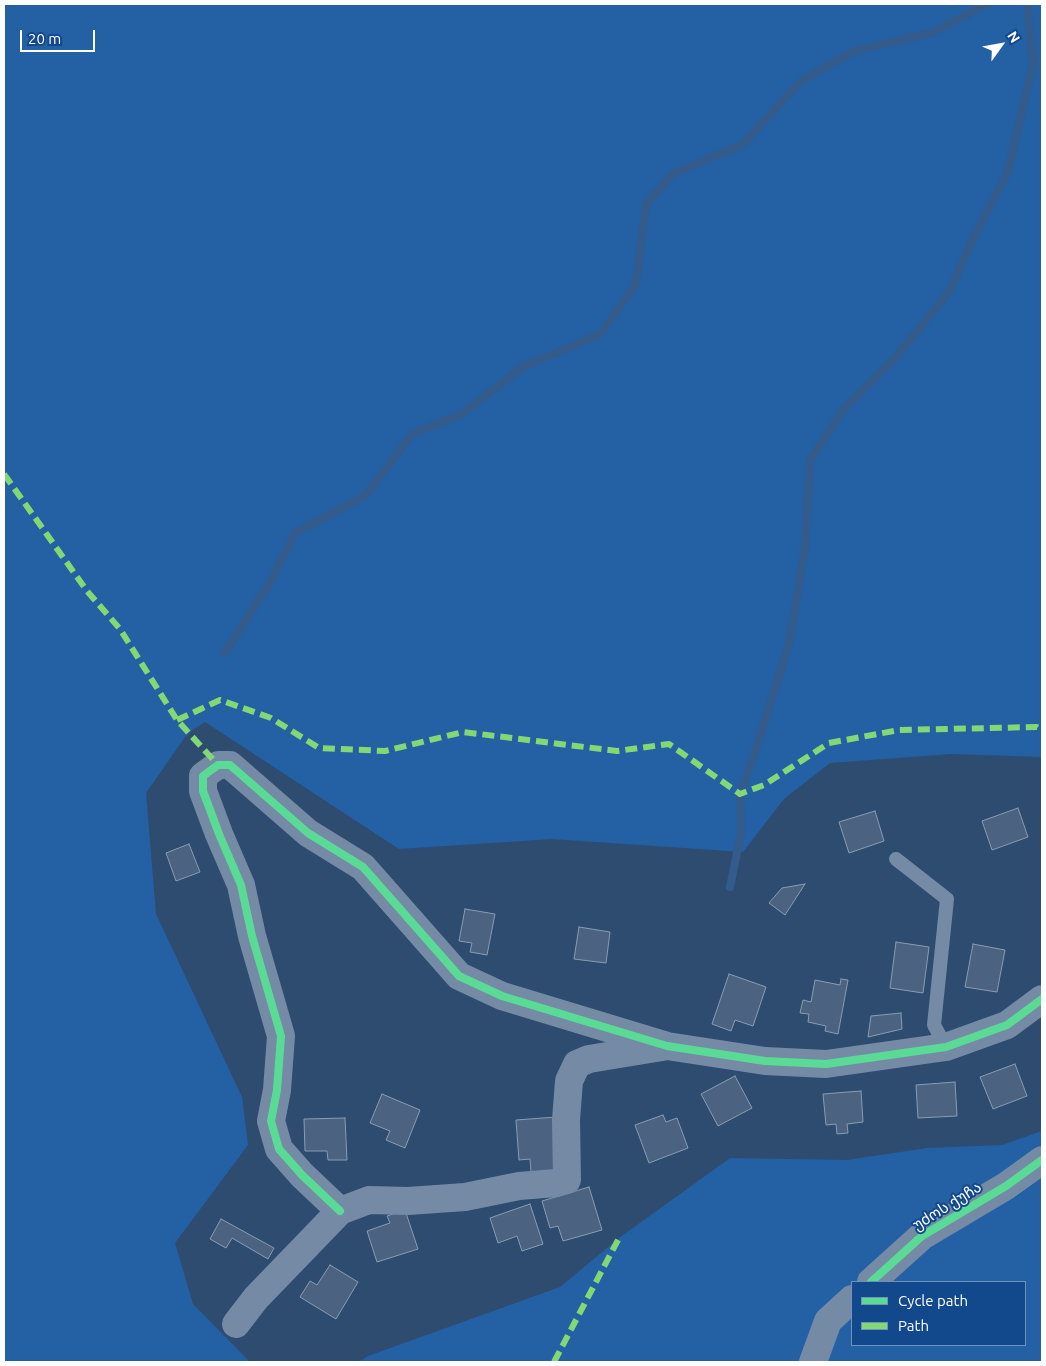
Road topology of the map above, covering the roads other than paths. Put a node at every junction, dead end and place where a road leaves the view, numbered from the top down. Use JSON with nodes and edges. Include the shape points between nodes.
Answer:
{"nodes":[{"id":1,"x":896,"y":859,"type":"dead end"},
{"id":2,"x":1042,"y":999,"type":"edge"},
{"id":3,"x":667,"y":1046,"type":"junction"},
{"id":4,"x":946,"y":1047,"type":"junction"},
{"id":5,"x":1042,"y":1160,"type":"edge"},
{"id":6,"x":340,"y":1211,"type":"junction"},
{"id":7,"x":872,"y":1281,"type":"edge"},
{"id":8,"x":851,"y":1300,"type":"edge"},
{"id":9,"x":236,"y":1324,"type":"dead end"},
{"id":10,"x":813,"y":1362,"type":"edge"}],
"edges":[{"from":1,"to":4,"type":"lane","via":[[947,899],[934,1025]]},
{"from":2,"to":4,"type":"street","via":[[1008,1025]]},
{"from":3,"to":4,"type":"street","via":[[766,1061],[826,1064]]},
{"from":3,"to":6,"type":"street","via":[[589,1059],[577,1064],[569,1082],[567,1180],[465,1197],[369,1200]]},
{"from":3,"to":6,"type":"street","via":[[502,996],[459,976],[363,867],[308,833],[230,765],[218,765],[203,776],[203,791],[241,885],[281,1036],[278,1090],[271,1121],[279,1149]]},
{"from":5,"to":7,"type":"street","name":"უძოს ქუჩა","via":[[1006,1186],[922,1236]]},
{"from":6,"to":9,"type":"street","via":[[256,1298]]},
{"from":8,"to":10,"type":"street","via":[[828,1321]]}]}
